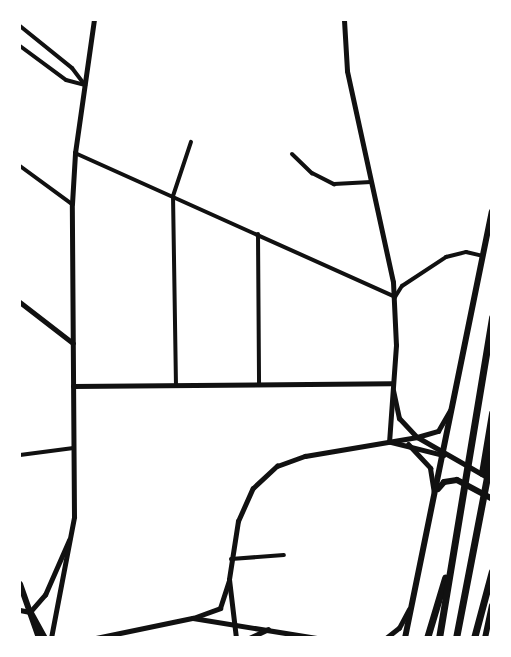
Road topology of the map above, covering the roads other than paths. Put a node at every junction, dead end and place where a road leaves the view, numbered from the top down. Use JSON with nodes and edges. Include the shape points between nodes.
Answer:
{"nodes":[{"id":1,"x":93,"y":20,"type":"edge"},
{"id":2,"x":344,"y":20,"type":"edge"},
{"id":3,"x":20,"y":26,"type":"edge"},
{"id":4,"x":20,"y":46,"type":"edge"},
{"id":5,"x":85,"y":85,"type":"junction"},
{"id":6,"x":191,"y":142,"type":"dead end"},
{"id":7,"x":75,"y":153,"type":"junction"},
{"id":8,"x":292,"y":154,"type":"dead end"},
{"id":9,"x":20,"y":166,"type":"edge"},
{"id":10,"x":371,"y":182,"type":"junction"},
{"id":11,"x":173,"y":196,"type":"junction"},
{"id":12,"x":72,"y":204,"type":"junction"},
{"id":13,"x":492,"y":212,"type":"edge"},
{"id":14,"x":258,"y":234,"type":"junction"},
{"id":15,"x":484,"y":257,"type":"junction"},
{"id":16,"x":395,"y":297,"type":"junction"},
{"id":17,"x":20,"y":302,"type":"edge"},
{"id":18,"x":492,"y":317,"type":"edge"},
{"id":19,"x":73,"y":344,"type":"junction"},
{"id":20,"x":392,"y":383,"type":"junction"},
{"id":21,"x":260,"y":384,"type":"junction"},
{"id":22,"x":73,"y":386,"type":"junction"},
{"id":23,"x":176,"y":386,"type":"junction"},
{"id":24,"x":455,"y":397,"type":"junction"},
{"id":25,"x":492,"y":413,"type":"edge"},
{"id":26,"x":417,"y":437,"type":"junction"},
{"id":27,"x":389,"y":442,"type":"junction"},
{"id":28,"x":408,"y":444,"type":"junction"},
{"id":29,"x":74,"y":448,"type":"junction"},
{"id":30,"x":489,"y":451,"type":"edge"},
{"id":31,"x":20,"y":455,"type":"edge"},
{"id":32,"x":443,"y":455,"type":"junction"},
{"id":33,"x":492,"y":480,"type":"edge"},
{"id":34,"x":435,"y":495,"type":"junction"},
{"id":35,"x":492,"y":499,"type":"edge"},
{"id":36,"x":71,"y":534,"type":"junction"},
{"id":37,"x":284,"y":555,"type":"dead end"},
{"id":38,"x":452,"y":556,"type":"junction"},
{"id":39,"x":231,"y":559,"type":"junction"},
{"id":40,"x":492,"y":571,"type":"edge"},
{"id":41,"x":229,"y":579,"type":"junction"},
{"id":42,"x":20,"y":584,"type":"edge"},
{"id":43,"x":412,"y":604,"type":"junction"},
{"id":44,"x":492,"y":606,"type":"edge"},
{"id":45,"x":20,"y":610,"type":"edge"},
{"id":46,"x":30,"y":612,"type":"junction"},
{"id":47,"x":193,"y":618,"type":"junction"},
{"id":48,"x":234,"y":623,"type":"junction"},
{"id":49,"x":268,"y":629,"type":"junction"},
{"id":50,"x":39,"y":638,"type":"edge"},
{"id":51,"x":45,"y":638,"type":"edge"},
{"id":52,"x":51,"y":638,"type":"edge"},
{"id":53,"x":96,"y":638,"type":"edge"},
{"id":54,"x":236,"y":638,"type":"edge"},
{"id":55,"x":249,"y":638,"type":"edge"},
{"id":56,"x":316,"y":638,"type":"edge"},
{"id":57,"x":386,"y":638,"type":"edge"},
{"id":58,"x":405,"y":638,"type":"edge"},
{"id":59,"x":427,"y":638,"type":"edge"},
{"id":60,"x":439,"y":638,"type":"edge"},
{"id":61,"x":456,"y":638,"type":"edge"},
{"id":62,"x":474,"y":638,"type":"edge"},
{"id":63,"x":485,"y":638,"type":"edge"}],
"edges":[{"from":1,"to":5,"type":"street"},
{"from":2,"to":10,"type":"main road","via":[[347,71]]},
{"from":3,"to":5,"type":"street","via":[[72,68]]},
{"from":4,"to":5,"type":"street","via":[[66,80]]},
{"from":5,"to":7,"type":"street"},
{"from":6,"to":11,"type":"street"},
{"from":7,"to":11,"type":"street"},
{"from":7,"to":12,"type":"street"},
{"from":8,"to":10,"type":"street","via":[[312,173],[334,184]]},
{"from":9,"to":12,"type":"street"},
{"from":10,"to":16,"type":"main road"},
{"from":11,"to":14,"type":"street"},
{"from":11,"to":23,"type":"street"},
{"from":12,"to":19,"type":"street"},
{"from":13,"to":15,"type":"main road"},
{"from":14,"to":16,"type":"street"},
{"from":14,"to":21,"type":"street"},
{"from":15,"to":16,"type":"street","via":[[466,252],[446,257],[402,286]]},
{"from":15,"to":24,"type":"main road"},
{"from":16,"to":20,"type":"main road"},
{"from":17,"to":19,"type":"street"},
{"from":18,"to":38,"type":"highway"},
{"from":19,"to":22,"type":"street"},
{"from":20,"to":21,"type":"street"},
{"from":20,"to":26,"type":"main road","via":[[399,418]]},
{"from":20,"to":27,"type":"main road"},
{"from":21,"to":23,"type":"street"},
{"from":22,"to":23,"type":"street"},
{"from":22,"to":29,"type":"street"},
{"from":24,"to":26,"type":"main road","via":[[442,427]]},
{"from":24,"to":32,"type":"main road"},
{"from":25,"to":30,"type":"highway"},
{"from":26,"to":27,"type":"main road"},
{"from":26,"to":32,"type":"main road","via":[[435,445]]},
{"from":27,"to":28,"type":"main road"},
{"from":27,"to":39,"type":"main road","via":[[305,456],[272,469],[245,501]]},
{"from":28,"to":32,"type":"main road"},
{"from":28,"to":34,"type":"main road","via":[[430,468]]},
{"from":29,"to":31,"type":"street"},
{"from":29,"to":36,"type":"street"},
{"from":30,"to":61,"type":"highway"},
{"from":32,"to":33,"type":"main road"},
{"from":32,"to":34,"type":"main road"},
{"from":34,"to":35,"type":"main road","via":[[442,484],[454,480]]},
{"from":34,"to":43,"type":"main road"},
{"from":36,"to":46,"type":"street","via":[[45,595]]},
{"from":36,"to":52,"type":"street"},
{"from":37,"to":39,"type":"street"},
{"from":38,"to":59,"type":"highway"},
{"from":38,"to":60,"type":"highway"},
{"from":39,"to":41,"type":"main road"},
{"from":40,"to":62,"type":"highway"},
{"from":41,"to":47,"type":"main road","via":[[220,608]]},
{"from":41,"to":48,"type":"main road"},
{"from":42,"to":46,"type":"main road"},
{"from":43,"to":57,"type":"street","via":[[399,628]]},
{"from":43,"to":58,"type":"main road"},
{"from":44,"to":63,"type":"main road"},
{"from":45,"to":46,"type":"street"},
{"from":46,"to":50,"type":"main road"},
{"from":46,"to":51,"type":"main road","via":[[39,621]]},
{"from":47,"to":48,"type":"street"},
{"from":47,"to":53,"type":"street"},
{"from":48,"to":49,"type":"street"},
{"from":48,"to":54,"type":"main road"},
{"from":49,"to":55,"type":"main road"},
{"from":49,"to":56,"type":"street"}]}
